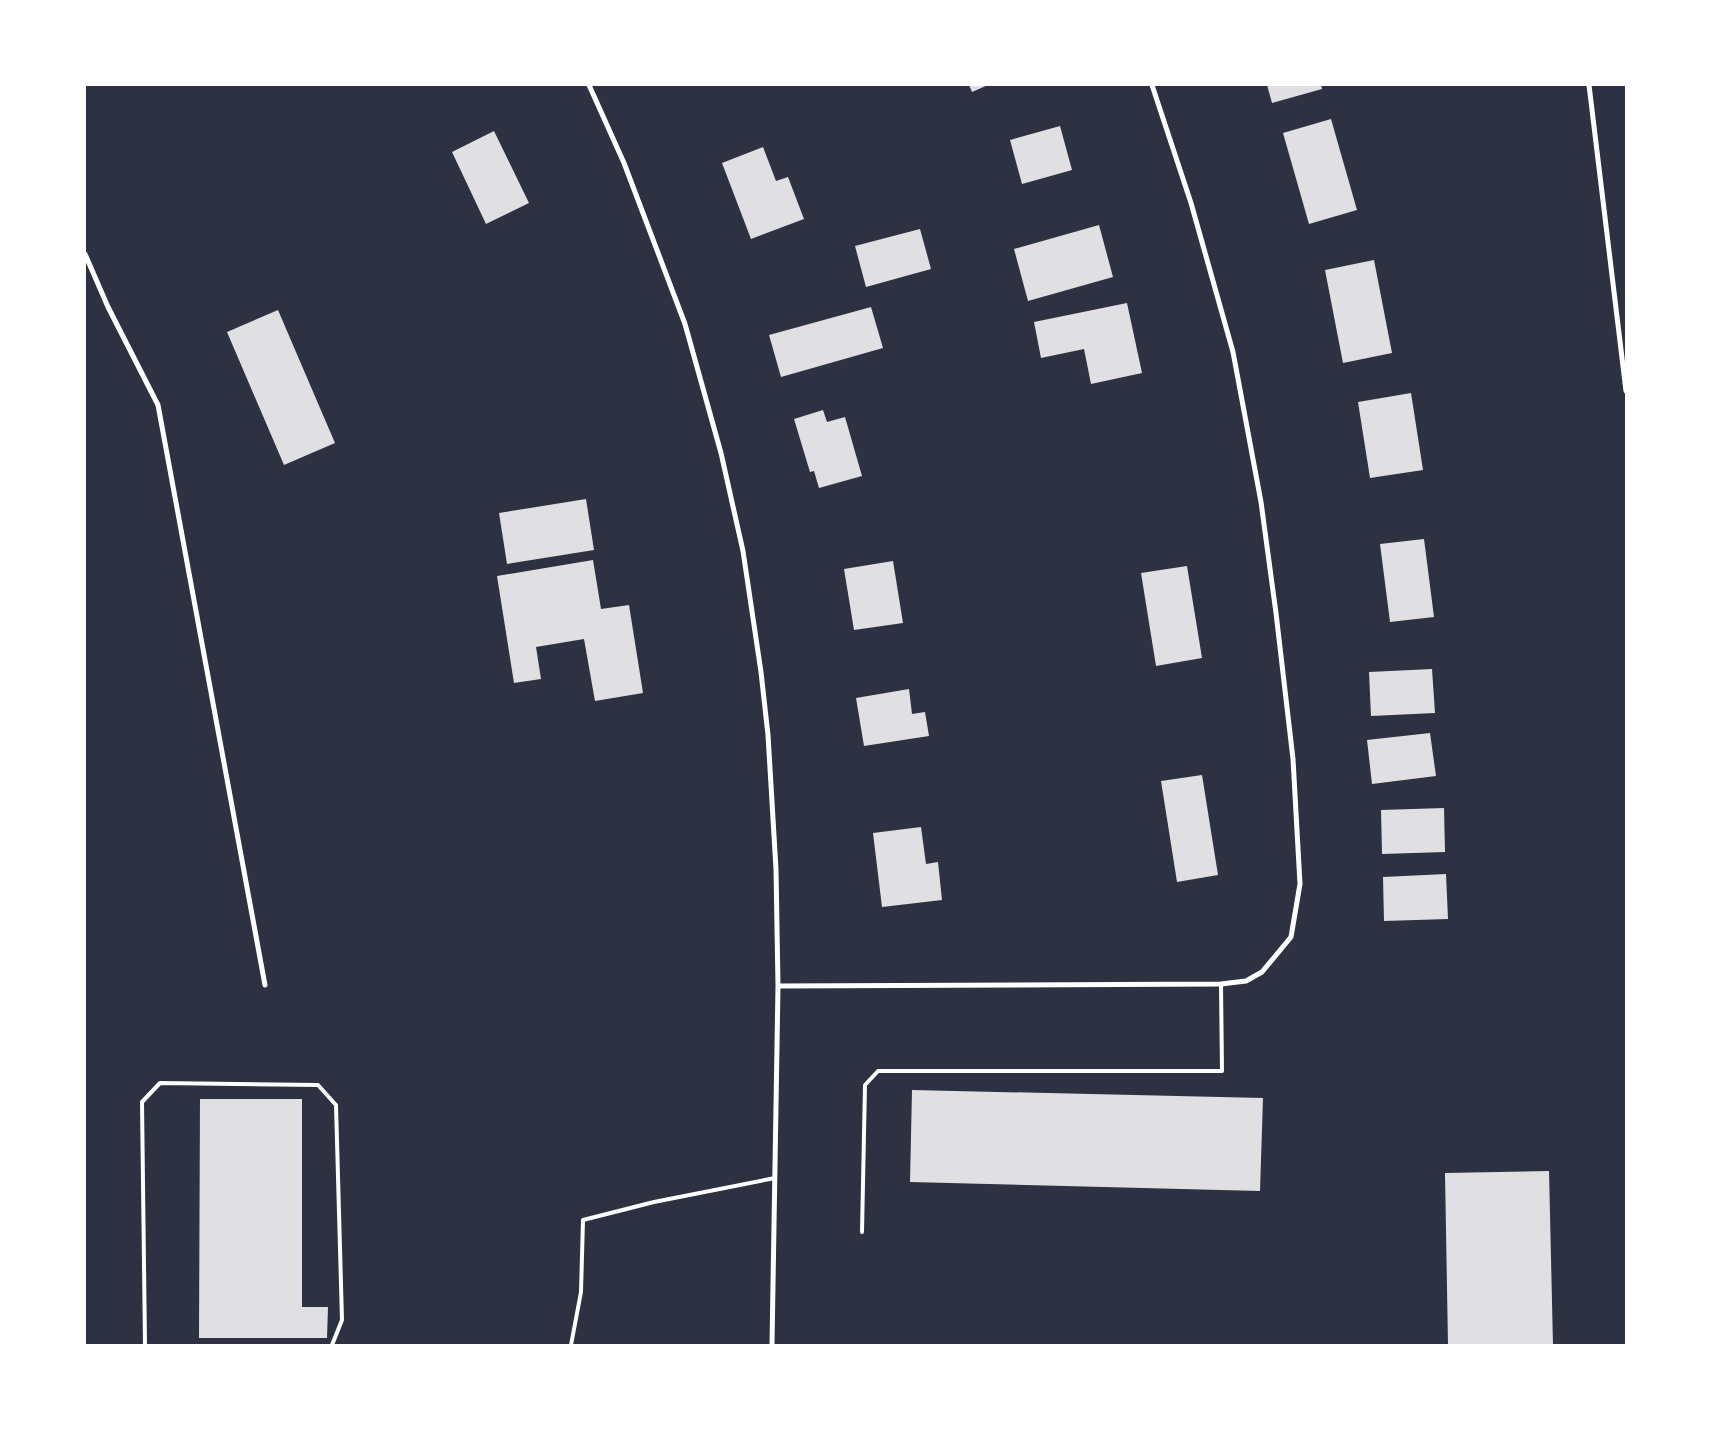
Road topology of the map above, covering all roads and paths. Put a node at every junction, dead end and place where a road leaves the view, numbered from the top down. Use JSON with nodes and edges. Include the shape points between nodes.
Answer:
{"nodes":[{"id":1,"x":590,"y":85,"type":"edge"},
{"id":2,"x":1152,"y":85,"type":"edge"},
{"id":3,"x":1589,"y":85,"type":"edge"},
{"id":4,"x":85,"y":254,"type":"edge"},
{"id":5,"x":1626,"y":391,"type":"edge"},
{"id":6,"x":1221,"y":984,"type":"junction"},
{"id":7,"x":265,"y":985,"type":"dead end"},
{"id":8,"x":778,"y":986,"type":"junction"},
{"id":9,"x":775,"y":1178,"type":"junction"},
{"id":10,"x":862,"y":1232,"type":"dead end"},
{"id":11,"x":145,"y":1345,"type":"edge"},
{"id":12,"x":332,"y":1345,"type":"edge"},
{"id":13,"x":571,"y":1345,"type":"edge"},
{"id":14,"x":772,"y":1345,"type":"edge"}],
"edges":[{"from":1,"to":8,"type":"street","via":[[624,163],[685,324],[721,453],[743,551],[768,735],[776,869]]},
{"from":2,"to":6,"type":"street","via":[[1191,203],[1233,352],[1261,502],[1293,759],[1300,884],[1291,937],[1262,972],[1246,981]]},
{"from":3,"to":5,"type":"street"},
{"from":4,"to":7,"type":"street","via":[[158,405]]},
{"from":6,"to":8,"type":"street"},
{"from":6,"to":10,"type":"lane","via":[[1222,1071],[878,1071],[865,1086]]},
{"from":8,"to":9,"type":"street"},
{"from":9,"to":13,"type":"lane","via":[[583,1220],[581,1292]]},
{"from":9,"to":14,"type":"street"},
{"from":11,"to":12,"type":"lane","via":[[142,1102],[160,1083],[318,1085],[336,1105],[342,1320]]}]}
